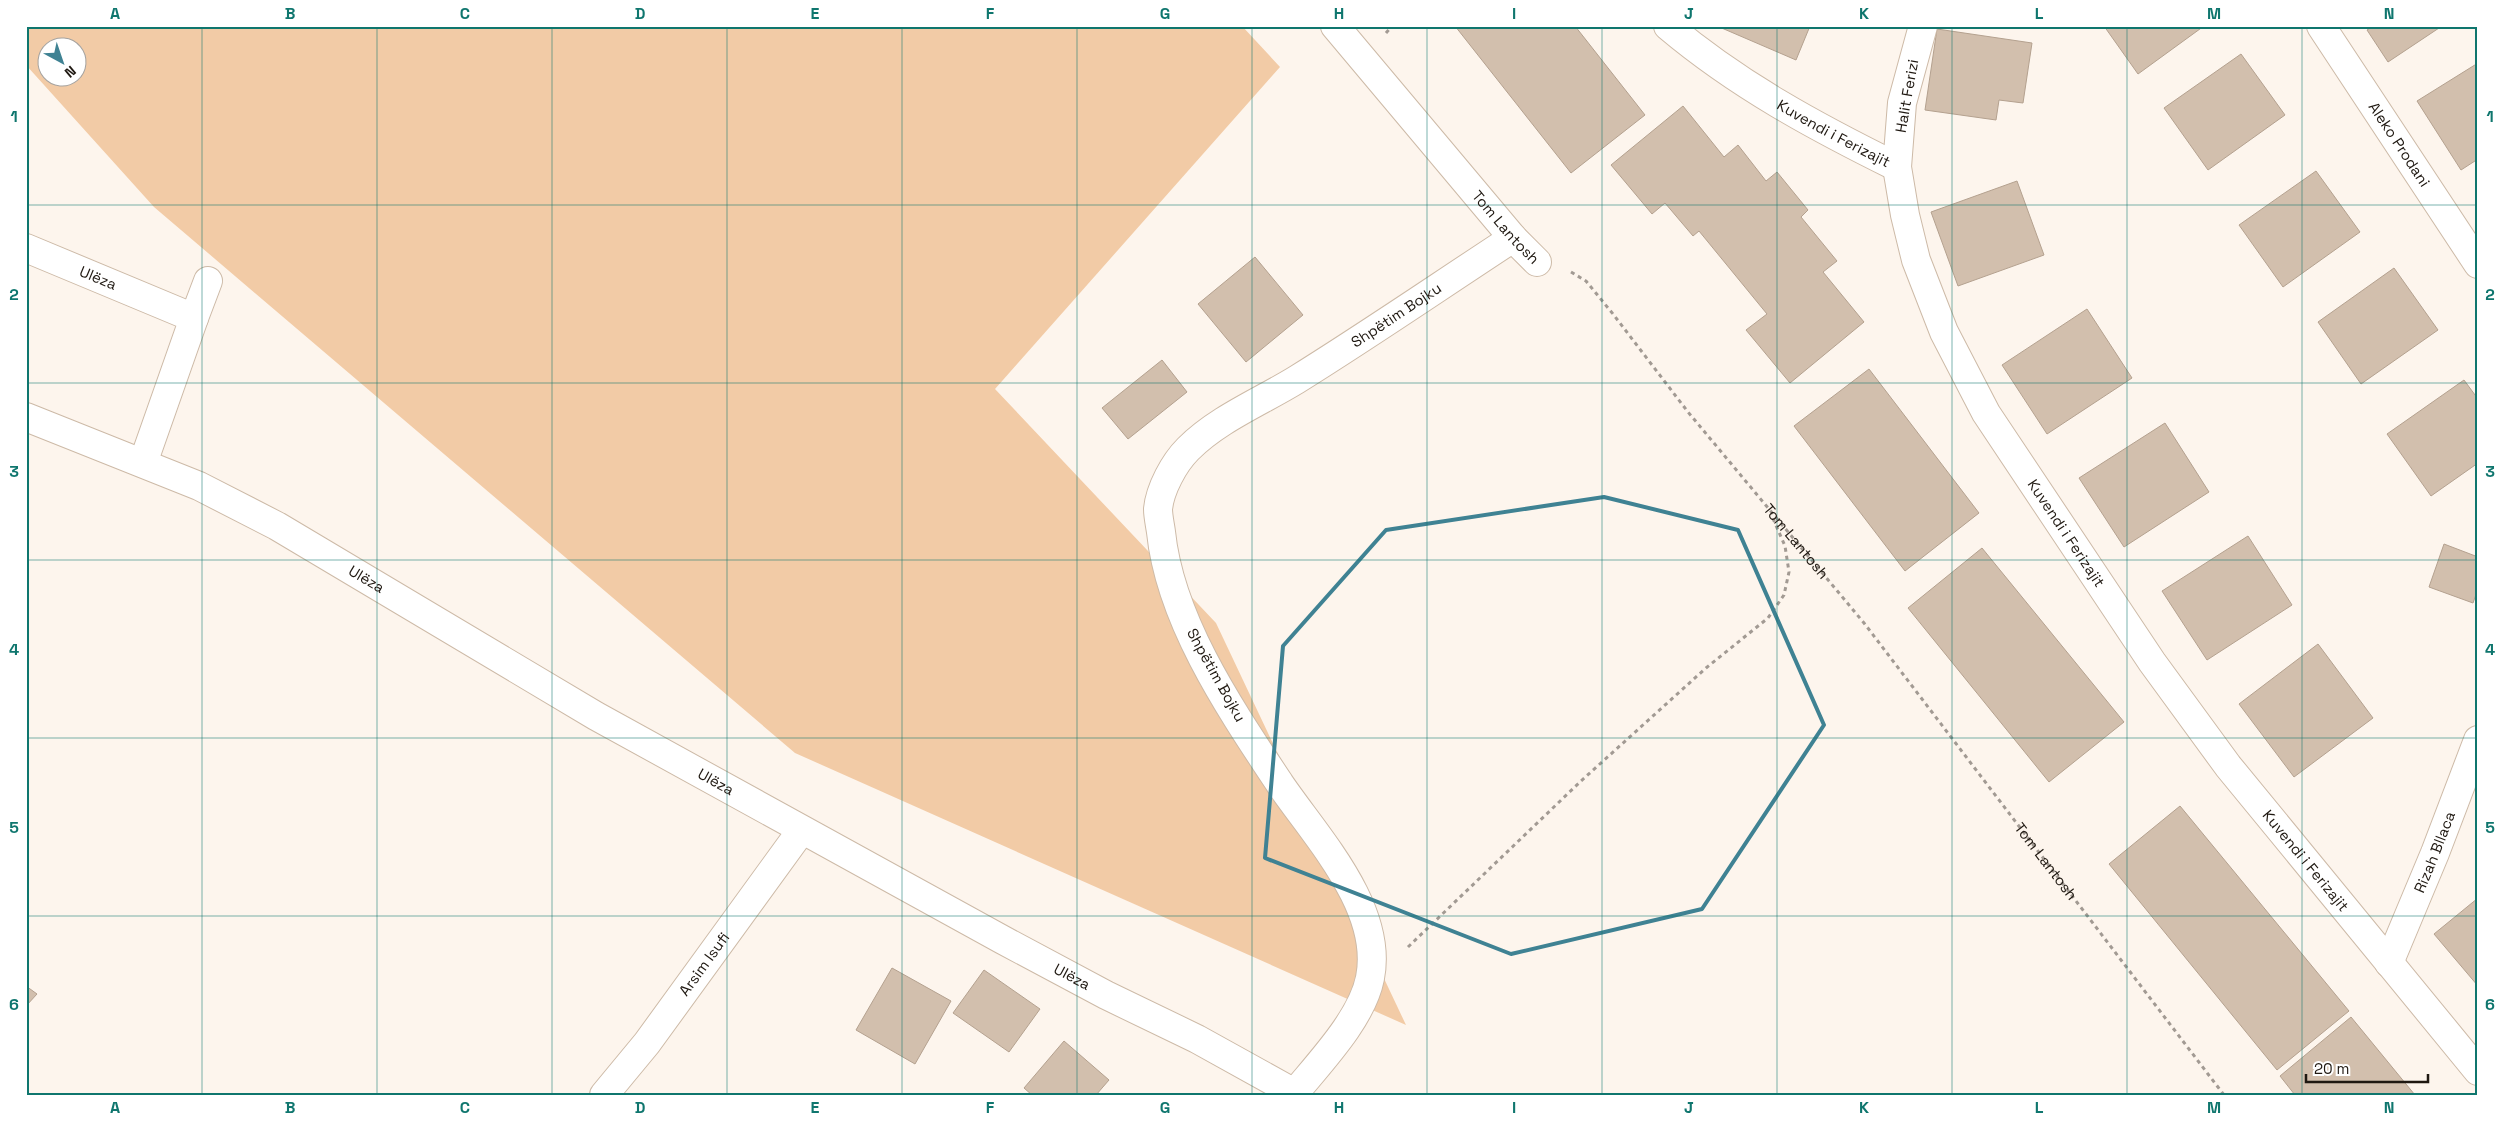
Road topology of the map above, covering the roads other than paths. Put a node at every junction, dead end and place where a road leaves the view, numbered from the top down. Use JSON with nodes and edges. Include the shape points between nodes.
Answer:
{"nodes":[{"id":1,"x":1335,"y":26,"type":"edge"},
{"id":2,"x":1668,"y":26,"type":"edge"},
{"id":3,"x":1923,"y":26,"type":"edge"},
{"id":4,"x":2322,"y":26,"type":"edge"},
{"id":5,"x":1897,"y":167,"type":"junction"},
{"id":6,"x":1513,"y":238,"type":"junction"},
{"id":7,"x":26,"y":248,"type":"edge"},
{"id":8,"x":1537,"y":262,"type":"road end"},
{"id":9,"x":2478,"y":264,"type":"edge"},
{"id":10,"x":208,"y":281,"type":"dead end"},
{"id":11,"x":194,"y":318,"type":"junction"},
{"id":12,"x":26,"y":417,"type":"edge"},
{"id":13,"x":143,"y":464,"type":"junction"},
{"id":14,"x":2478,"y":740,"type":"edge"},
{"id":15,"x":801,"y":831,"type":"junction"},
{"id":16,"x":2389,"y":963,"type":"junction"},
{"id":17,"x":2478,"y":1071,"type":"edge"},
{"id":18,"x":1295,"y":1094,"type":"edge"},
{"id":19,"x":604,"y":1095,"type":"edge"}],
"edges":[{"from":1,"to":6,"type":"street","name":"Tom Lantosh"},
{"from":2,"to":5,"type":"street","name":"Kuvendi i Ferizajit","via":[[1742,82],[1819,128]]},
{"from":3,"to":5,"type":"street","name":"Halit Ferizi","via":[[1902,103]]},
{"from":4,"to":9,"type":"street","name":"Aleko Prodani"},
{"from":5,"to":16,"type":"street","name":"Kuvendi i Ferizajit","via":[[1904,215],[1916,260],[1944,332],[1986,413],[2152,662],[2228,766]]},
{"from":6,"to":8,"type":"street","name":"Tom Lantosh"},
{"from":6,"to":18,"type":"street","name":"Shpëtim Bojku","via":[[1295,380],[1222,422],[1187,450],[1168,478],[1158,509],[1163,552],[1179,605],[1210,672],[1279,783],[1341,870],[1362,911],[1370,946],[1370,978],[1356,1013]]},
{"from":7,"to":11,"type":"street","name":"Ulëza"},
{"from":10,"to":11,"type":"street"},
{"from":11,"to":13,"type":"street"},
{"from":12,"to":13,"type":"street","name":"Ulëza"},
{"from":13,"to":15,"type":"street","name":"Ulëza","via":[[199,486],[277,526],[524,675]]},
{"from":14,"to":16,"type":"street","name":"Rizah Bllaca"},
{"from":15,"to":18,"type":"street","name":"Ulëza"},
{"from":15,"to":19,"type":"street","name":"Arsim Isufi","via":[[648,1042]]},
{"from":16,"to":17,"type":"street","name":"Kuvendi i Ferizajit"}]}
